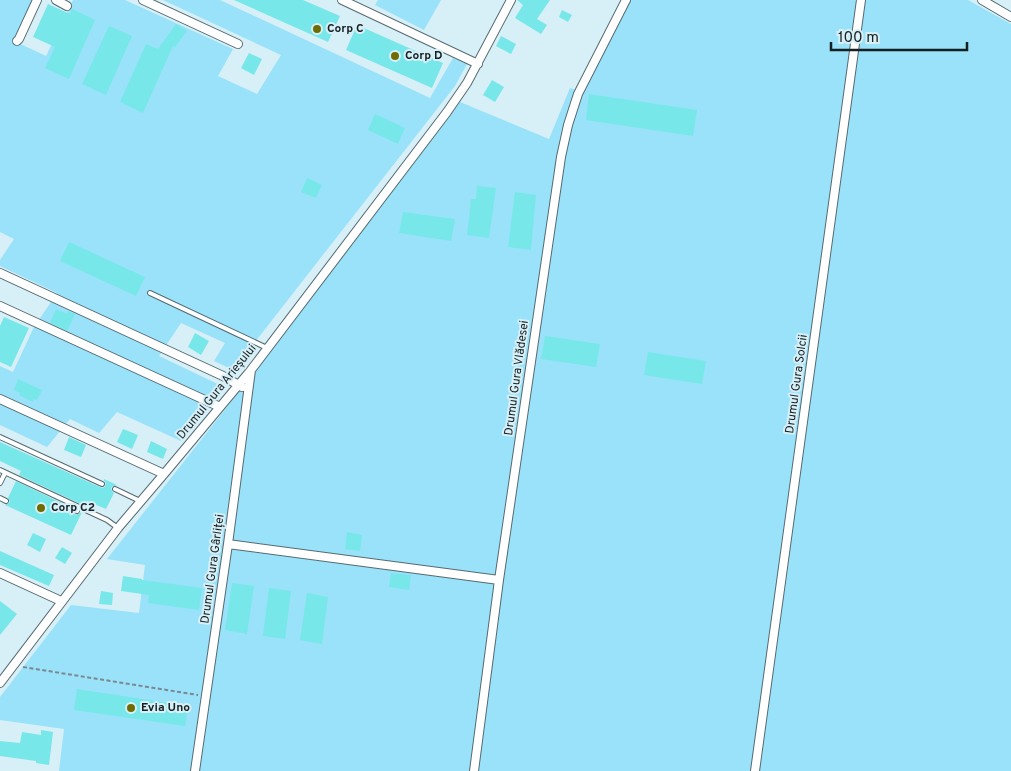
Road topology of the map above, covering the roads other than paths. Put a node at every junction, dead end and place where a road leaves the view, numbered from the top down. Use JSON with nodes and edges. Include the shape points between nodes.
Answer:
{"nodes":[{"id":1,"x":37,"y":0,"type":"edge"},
{"id":2,"x":56,"y":0,"type":"edge"},
{"id":3,"x":143,"y":0,"type":"edge"},
{"id":4,"x":342,"y":0,"type":"edge"},
{"id":5,"x":511,"y":0,"type":"edge"},
{"id":6,"x":626,"y":0,"type":"edge"},
{"id":7,"x":861,"y":0,"type":"edge"},
{"id":8,"x":985,"y":1,"type":"edge"},
{"id":9,"x":67,"y":6,"type":"dead end"},
{"id":10,"x":1011,"y":17,"type":"edge"},
{"id":11,"x":17,"y":41,"type":"dead end"},
{"id":12,"x":238,"y":44,"type":"dead end"},
{"id":13,"x":478,"y":64,"type":"junction"},
{"id":14,"x":0,"y":273,"type":"edge"},
{"id":15,"x":150,"y":293,"type":"dead end"},
{"id":16,"x":0,"y":306,"type":"edge"},
{"id":17,"x":268,"y":348,"type":"junction"},
{"id":18,"x":251,"y":370,"type":"junction"},
{"id":19,"x":239,"y":385,"type":"junction"},
{"id":20,"x":248,"y":391,"type":"junction"},
{"id":21,"x":0,"y":398,"type":"edge"},
{"id":22,"x":220,"y":407,"type":"junction"},
{"id":23,"x":0,"y":437,"type":"edge"},
{"id":24,"x":0,"y":470,"type":"edge"},
{"id":25,"x":5,"y":473,"type":"junction"},
{"id":26,"x":164,"y":474,"type":"junction"},
{"id":27,"x":0,"y":483,"type":"edge"},
{"id":28,"x":102,"y":484,"type":"dead end"},
{"id":29,"x":115,"y":489,"type":"dead end"},
{"id":30,"x":0,"y":498,"type":"edge"},
{"id":31,"x":6,"y":501,"type":"dead end"},
{"id":32,"x":141,"y":501,"type":"junction"},
{"id":33,"x":118,"y":528,"type":"junction"},
{"id":34,"x":228,"y":544,"type":"junction"},
{"id":35,"x":0,"y":573,"type":"edge"},
{"id":36,"x":499,"y":580,"type":"junction"},
{"id":37,"x":62,"y":601,"type":"junction"},
{"id":38,"x":0,"y":683,"type":"edge"},
{"id":39,"x":195,"y":771,"type":"edge"},
{"id":40,"x":474,"y":771,"type":"edge"},
{"id":41,"x":755,"y":771,"type":"edge"}],
"edges":[{"from":1,"to":11,"type":"street"},
{"from":2,"to":9,"type":"street"},
{"from":3,"to":12,"type":"street"},
{"from":4,"to":13,"type":"street"},
{"from":5,"to":13,"type":"street","name":"Drumul Gura Arieșului"},
{"from":6,"to":36,"type":"street","name":"Drumul Gura Vlădesei","via":[[578,94],[561,157]]},
{"from":7,"to":41,"type":"street","name":"Drumul Gura Solcii"},
{"from":8,"to":10,"type":"street"},
{"from":13,"to":17,"type":"street","name":"Drumul Gura Arieșului","via":[[447,112]]},
{"from":14,"to":19,"type":"street"},
{"from":15,"to":17,"type":"lane"},
{"from":16,"to":22,"type":"street"},
{"from":17,"to":18,"type":"street","name":"Drumul Gura Arieșului"},
{"from":18,"to":19,"type":"street","name":"Drumul Gura Arieșului"},
{"from":18,"to":20,"type":"street","name":"Drumul Gura Gârliței"},
{"from":19,"to":20,"type":"street"},
{"from":19,"to":22,"type":"street","name":"Drumul Gura Arieșului"},
{"from":20,"to":34,"type":"street","name":"Drumul Gura Gârliței"},
{"from":21,"to":26,"type":"street"},
{"from":22,"to":26,"type":"street","name":"Drumul Gura Arieșului"},
{"from":23,"to":28,"type":"lane"},
{"from":24,"to":25,"type":"lane"},
{"from":25,"to":27,"type":"lane"},
{"from":25,"to":33,"type":"lane"},
{"from":26,"to":32,"type":"street","name":"Drumul Gura Arieșului"},
{"from":29,"to":32,"type":"lane"},
{"from":30,"to":31,"type":"lane"},
{"from":32,"to":33,"type":"street","name":"Drumul Gura Arieșului"},
{"from":33,"to":37,"type":"street","name":"Drumul Gura Arieșului"},
{"from":34,"to":36,"type":"street"},
{"from":34,"to":39,"type":"street","name":"Drumul Gura Gârliței"},
{"from":35,"to":37,"type":"street"},
{"from":36,"to":40,"type":"street","name":"Drumul Gura Vlădesei"},
{"from":37,"to":38,"type":"street","name":"Drumul Gura Arieșului"}]}
